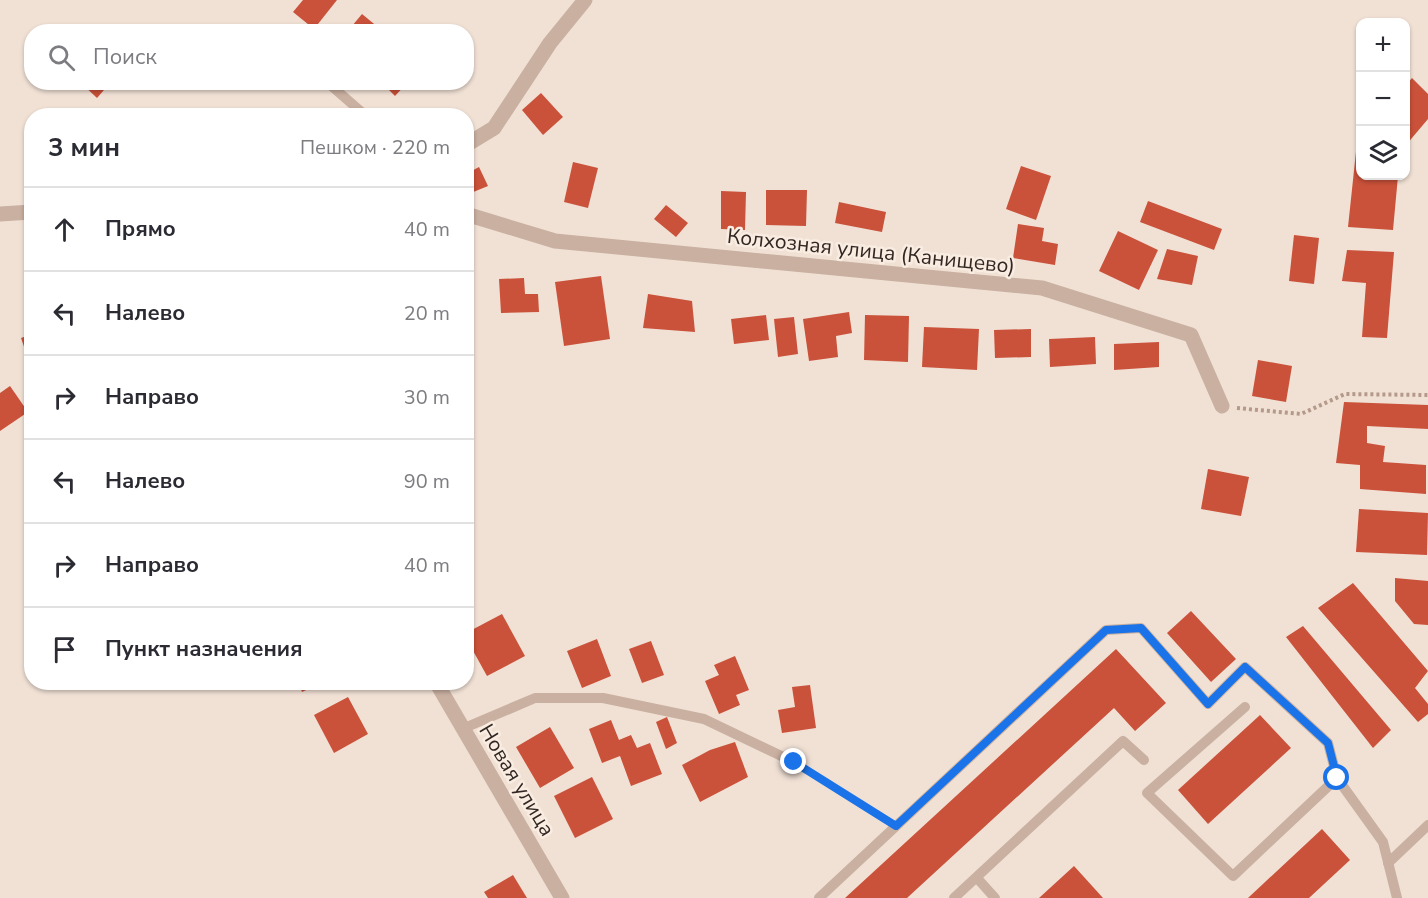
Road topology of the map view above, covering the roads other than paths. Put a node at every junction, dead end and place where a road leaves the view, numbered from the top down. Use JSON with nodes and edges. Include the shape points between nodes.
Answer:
{"nodes":[{"id":1,"x":585,"y":0,"type":"edge"},
{"id":2,"x":336,"y":90,"type":"edge"},
{"id":3,"x":357,"y":108,"type":"edge"},
{"id":4,"x":474,"y":140,"type":"edge"},
{"id":5,"x":24,"y":212,"type":"edge"},
{"id":6,"x":0,"y":214,"type":"edge"},
{"id":7,"x":474,"y":216,"type":"edge"},
{"id":8,"x":1222,"y":406,"type":"road end"},
{"id":9,"x":440,"y":690,"type":"edge"},
{"id":10,"x":1245,"y":707,"type":"dead end"},
{"id":11,"x":462,"y":729,"type":"junction"},
{"id":12,"x":1144,"y":760,"type":"dead end"},
{"id":13,"x":794,"y":762,"type":"road end"},
{"id":14,"x":1337,"y":778,"type":"junction"},
{"id":15,"x":1428,"y":825,"type":"edge"},
{"id":16,"x":1388,"y":863,"type":"junction"},
{"id":17,"x":976,"y":878,"type":"junction"},
{"id":18,"x":562,"y":898,"type":"edge"},
{"id":19,"x":819,"y":898,"type":"edge"},
{"id":20,"x":954,"y":898,"type":"edge"},
{"id":21,"x":995,"y":898,"type":"edge"},
{"id":22,"x":1397,"y":898,"type":"edge"}],
"edges":[{"from":1,"to":4,"type":"street","via":[[550,43],[494,128]]},
{"from":2,"to":3,"type":"lane"},
{"from":5,"to":6,"type":"street"},
{"from":7,"to":8,"type":"street","name":"Колхозная улица (Канищево)","via":[[555,241],[1042,288],[1191,335]]},
{"from":9,"to":11,"type":"street","name":"Новая улица"},
{"from":10,"to":14,"type":"lane","via":[[1147,792],[1233,876]]},
{"from":11,"to":13,"type":"lane","via":[[535,698],[603,698],[704,719]]},
{"from":11,"to":18,"type":"street","name":"Новая улица"},
{"from":12,"to":17,"type":"lane","via":[[1123,741]]},
{"from":14,"to":16,"type":"lane","via":[[1383,842]]},
{"from":14,"to":19,"type":"lane","via":[[1328,743],[1245,667],[1208,704],[1141,628],[1106,630]]},
{"from":15,"to":16,"type":"lane"},
{"from":16,"to":22,"type":"lane"},
{"from":17,"to":20,"type":"lane"},
{"from":17,"to":21,"type":"lane"}]}
